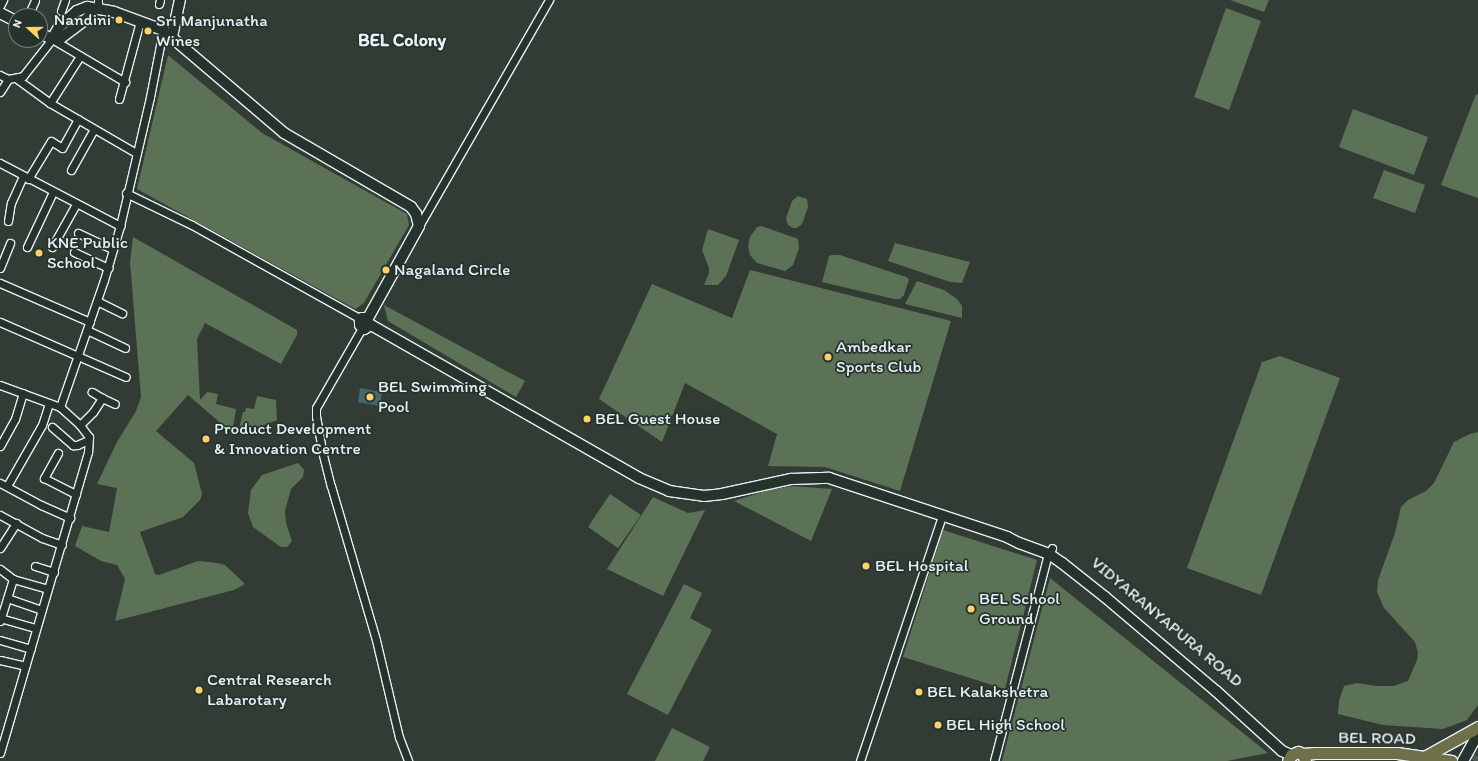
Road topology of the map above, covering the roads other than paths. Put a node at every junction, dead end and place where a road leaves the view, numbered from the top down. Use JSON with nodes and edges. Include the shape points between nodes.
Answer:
{"nodes":[{"id":1,"x":3,"y":0,"type":"edge"},
{"id":2,"x":66,"y":0,"type":"edge"},
{"id":3,"x":180,"y":0,"type":"edge"},
{"id":4,"x":549,"y":0,"type":"edge"},
{"id":5,"x":0,"y":6,"type":"edge"},
{"id":6,"x":97,"y":6,"type":"edge"},
{"id":7,"x":61,"y":11,"type":"dead end"},
{"id":8,"x":140,"y":21,"type":"junction"},
{"id":9,"x":163,"y":30,"type":"junction"},
{"id":10,"x":48,"y":37,"type":"edge"},
{"id":11,"x":172,"y":37,"type":"junction"},
{"id":12,"x":52,"y":39,"type":"junction"},
{"id":13,"x":80,"y":56,"type":"junction"},
{"id":14,"x":0,"y":76,"type":"edge"},
{"id":15,"x":8,"y":79,"type":"junction"},
{"id":16,"x":17,"y":79,"type":"junction"},
{"id":17,"x":125,"y":82,"type":"junction"},
{"id":18,"x":0,"y":92,"type":"edge"},
{"id":19,"x":119,"y":98,"type":"dead end"},
{"id":20,"x":50,"y":102,"type":"junction"},
{"id":21,"x":78,"y":118,"type":"junction"},
{"id":22,"x":94,"y":129,"type":"junction"},
{"id":23,"x":136,"y":153,"type":"junction"},
{"id":24,"x":0,"y":163,"type":"edge"},
{"id":25,"x":71,"y":170,"type":"dead end"},
{"id":26,"x":26,"y":177,"type":"junction"},
{"id":27,"x":53,"y":192,"type":"junction"},
{"id":28,"x":126,"y":193,"type":"junction"},
{"id":29,"x":76,"y":204,"type":"junction"},
{"id":30,"x":8,"y":221,"type":"dead end"},
{"id":31,"x":120,"y":226,"type":"junction"},
{"id":32,"x":419,"y":226,"type":"junction"},
{"id":33,"x":78,"y":232,"type":"dead end"},
{"id":34,"x":10,"y":243,"type":"dead end"},
{"id":35,"x":27,"y":247,"type":"dead end"},
{"id":36,"x":52,"y":247,"type":"dead end"},
{"id":37,"x":113,"y":249,"type":"junction"},
{"id":38,"x":74,"y":252,"type":"dead end"},
{"id":39,"x":0,"y":268,"type":"edge"},
{"id":40,"x":108,"y":268,"type":"junction"},
{"id":41,"x":0,"y":283,"type":"edge"},
{"id":42,"x":97,"y":301,"type":"junction"},
{"id":43,"x":122,"y":313,"type":"dead end"},
{"id":44,"x":0,"y":322,"type":"edge"},
{"id":45,"x":90,"y":322,"type":"junction"},
{"id":46,"x":366,"y":322,"type":"junction"},
{"id":47,"x":87,"y":330,"type":"junction"},
{"id":48,"x":125,"y":348,"type":"dead end"},
{"id":49,"x":78,"y":355,"type":"junction"},
{"id":50,"x":126,"y":377,"type":"dead end"},
{"id":51,"x":0,"y":384,"type":"edge"},
{"id":52,"x":92,"y":392,"type":"dead end"},
{"id":53,"x":23,"y":393,"type":"junction"},
{"id":54,"x":102,"y":398,"type":"junction"},
{"id":55,"x":49,"y":403,"type":"junction"},
{"id":56,"x":115,"y":404,"type":"dead end"},
{"id":57,"x":60,"y":407,"type":"junction"},
{"id":58,"x":80,"y":425,"type":"junction"},
{"id":59,"x":52,"y":427,"type":"dead end"},
{"id":60,"x":88,"y":440,"type":"junction"},
{"id":61,"x":0,"y":446,"type":"edge"},
{"id":62,"x":58,"y":453,"type":"dead end"},
{"id":63,"x":0,"y":482,"type":"edge"},
{"id":64,"x":7,"y":486,"type":"junction"},
{"id":65,"x":76,"y":494,"type":"junction"},
{"id":66,"x":0,"y":515,"type":"edge"},
{"id":67,"x":942,"y":516,"type":"junction"},
{"id":68,"x":70,"y":518,"type":"junction"},
{"id":69,"x":16,"y":523,"type":"junction"},
{"id":70,"x":62,"y":545,"type":"junction"},
{"id":71,"x":0,"y":548,"type":"edge"},
{"id":72,"x":1050,"y":551,"type":"junction"},
{"id":73,"x":35,"y":566,"type":"dead end"},
{"id":74,"x":0,"y":569,"type":"edge"},
{"id":75,"x":54,"y":572,"type":"junction"},
{"id":76,"x":13,"y":578,"type":"junction"},
{"id":77,"x":48,"y":589,"type":"junction"},
{"id":78,"x":7,"y":598,"type":"junction"},
{"id":79,"x":42,"y":610,"type":"junction"},
{"id":80,"x":0,"y":619,"type":"edge"},
{"id":81,"x":36,"y":628,"type":"junction"},
{"id":82,"x":0,"y":640,"type":"edge"},
{"id":83,"x":31,"y":648,"type":"junction"},
{"id":84,"x":0,"y":660,"type":"edge"},
{"id":85,"x":25,"y":666,"type":"junction"},
{"id":86,"x":1478,"y":727,"type":"edge"},
{"id":87,"x":1478,"y":734,"type":"edge"},
{"id":88,"x":0,"y":753,"type":"edge"},
{"id":89,"x":1426,"y":756,"type":"junction"},
{"id":90,"x":1293,"y":757,"type":"edge"},
{"id":91,"x":408,"y":761,"type":"edge"},
{"id":92,"x":860,"y":761,"type":"edge"},
{"id":93,"x":994,"y":761,"type":"edge"},
{"id":94,"x":1451,"y":761,"type":"edge"},
{"id":95,"x":1463,"y":761,"type":"edge"}],
"edges":[{"from":1,"to":5,"type":"street"},
{"from":2,"to":7,"type":"street"},
{"from":3,"to":11,"type":"main road"},
{"from":4,"to":32,"type":"street"},
{"from":6,"to":8,"type":"main road"},
{"from":6,"to":12,"type":"main road","via":[[77,11],[59,27]]},
{"from":8,"to":9,"type":"main road"},
{"from":8,"to":17,"type":"street"},
{"from":9,"to":11,"type":"main road"},
{"from":9,"to":23,"type":"street"},
{"from":10,"to":12,"type":"main road"},
{"from":11,"to":32,"type":"main road","via":[[284,133],[411,207]]},
{"from":12,"to":13,"type":"street"},
{"from":12,"to":16,"type":"street","via":[[23,76]]},
{"from":13,"to":17,"type":"street"},
{"from":13,"to":20,"type":"street"},
{"from":14,"to":15,"type":"street"},
{"from":15,"to":16,"type":"street"},
{"from":15,"to":18,"type":"street"},
{"from":16,"to":20,"type":"street"},
{"from":17,"to":19,"type":"street"},
{"from":20,"to":21,"type":"street"},
{"from":21,"to":22,"type":"street"},
{"from":21,"to":26,"type":"street","via":[[62,148],[51,141]]},
{"from":22,"to":23,"type":"street"},
{"from":22,"to":25,"type":"street"},
{"from":23,"to":28,"type":"street"},
{"from":24,"to":26,"type":"street"},
{"from":26,"to":27,"type":"street"},
{"from":26,"to":30,"type":"street","via":[[11,203]]},
{"from":27,"to":29,"type":"street"},
{"from":27,"to":35,"type":"street"},
{"from":28,"to":31,"type":"street"},
{"from":28,"to":46,"type":"street","via":[[192,224]]},
{"from":29,"to":31,"type":"street"},
{"from":29,"to":36,"type":"street"},
{"from":31,"to":37,"type":"street"},
{"from":32,"to":46,"type":"main road"},
{"from":33,"to":37,"type":"street"},
{"from":34,"to":39,"type":"street"},
{"from":37,"to":40,"type":"street"},
{"from":38,"to":40,"type":"street"},
{"from":40,"to":42,"type":"street"},
{"from":41,"to":45,"type":"street"},
{"from":42,"to":43,"type":"street"},
{"from":42,"to":45,"type":"street"},
{"from":44,"to":49,"type":"street"},
{"from":45,"to":47,"type":"street"},
{"from":46,"to":67,"type":"main road","name":"VIDYARANYAPURA ROAD","via":[[639,478],[669,491],[704,496],[791,479],[828,478]]},
{"from":46,"to":91,"type":"street","via":[[316,408],[316,416],[331,486],[376,640],[399,737]]},
{"from":47,"to":48,"type":"street"},
{"from":47,"to":49,"type":"street"},
{"from":49,"to":50,"type":"street"},
{"from":49,"to":57,"type":"street"},
{"from":51,"to":53,"type":"street"},
{"from":52,"to":54,"type":"street"},
{"from":53,"to":55,"type":"street"},
{"from":53,"to":61,"type":"street","via":[[16,419]]},
{"from":54,"to":56,"type":"street"},
{"from":54,"to":58,"type":"street"},
{"from":55,"to":57,"type":"street"},
{"from":55,"to":64,"type":"street","via":[[42,425]]},
{"from":57,"to":58,"type":"street"},
{"from":58,"to":60,"type":"street","via":[[89,437]]},
{"from":59,"to":60,"type":"street","via":[[73,445]]},
{"from":60,"to":65,"type":"street","via":[[88,452]]},
{"from":62,"to":65,"type":"street","via":[[44,478]]},
{"from":63,"to":64,"type":"street"},
{"from":64,"to":68,"type":"street"},
{"from":65,"to":68,"type":"street"},
{"from":66,"to":69,"type":"street"},
{"from":67,"to":72,"type":"main road","name":"VIDYARANYAPURA ROAD","via":[[1007,537],[1021,538]]},
{"from":67,"to":92,"type":"street"},
{"from":68,"to":70,"type":"street"},
{"from":69,"to":70,"type":"street","via":[[42,538]]},
{"from":69,"to":71,"type":"street"},
{"from":70,"to":75,"type":"street"},
{"from":72,"to":90,"type":"main road","name":"VIDYARANYAPURA ROAD","via":[[1216,691],[1282,751]]},
{"from":72,"to":93,"type":"street"},
{"from":73,"to":75,"type":"street"},
{"from":74,"to":76,"type":"street"},
{"from":75,"to":77,"type":"street"},
{"from":76,"to":77,"type":"street"},
{"from":76,"to":78,"type":"street"},
{"from":77,"to":79,"type":"street"},
{"from":78,"to":79,"type":"street"},
{"from":78,"to":80,"type":"street"},
{"from":79,"to":81,"type":"street"},
{"from":80,"to":81,"type":"street"},
{"from":81,"to":83,"type":"street"},
{"from":82,"to":83,"type":"street"},
{"from":83,"to":85,"type":"street"},
{"from":84,"to":85,"type":"street"},
{"from":85,"to":88,"type":"street"},
{"from":86,"to":89,"type":"main road"},
{"from":87,"to":95,"type":"main road"},
{"from":89,"to":90,"type":"main road","name":"BEL ROAD","via":[[1367,752]]},
{"from":89,"to":94,"type":"main road","name":"BEL ROAD"}]}
